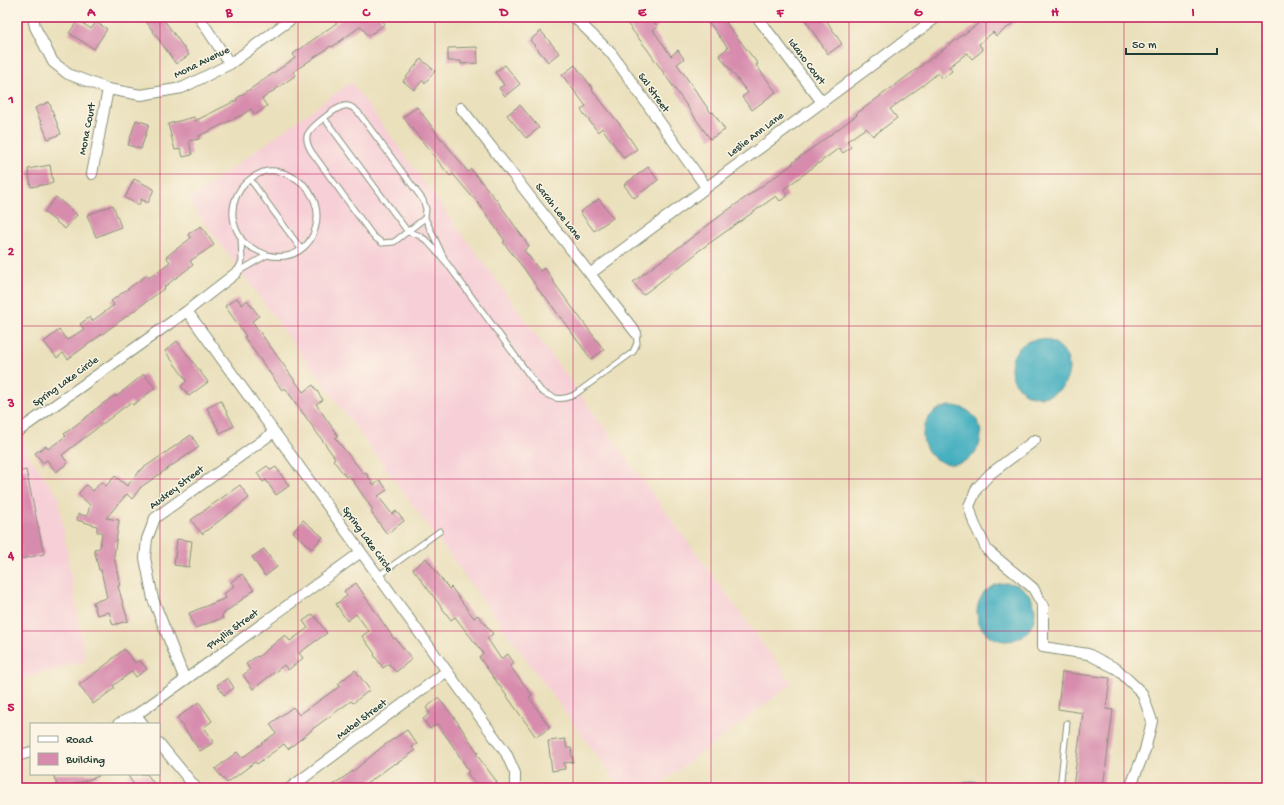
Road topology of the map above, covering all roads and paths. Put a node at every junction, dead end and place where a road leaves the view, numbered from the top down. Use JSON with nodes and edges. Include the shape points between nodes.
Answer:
{"nodes":[{"id":1,"x":33,"y":17,"type":"edge"},
{"id":2,"x":199,"y":17,"type":"edge"},
{"id":3,"x":294,"y":17,"type":"edge"},
{"id":4,"x":574,"y":17,"type":"edge"},
{"id":5,"x":758,"y":17,"type":"edge"},
{"id":6,"x":937,"y":17,"type":"edge"},
{"id":7,"x":230,"y":64,"type":"junction"},
{"id":8,"x":108,"y":89,"type":"junction"},
{"id":9,"x":822,"y":102,"type":"junction"},
{"id":10,"x":461,"y":108,"type":"dead end"},
{"id":11,"x":324,"y":118,"type":"junction"},
{"id":12,"x":92,"y":174,"type":"dead end"},
{"id":13,"x":250,"y":180,"type":"junction"},
{"id":14,"x":706,"y":188,"type":"junction"},
{"id":15,"x":425,"y":218,"type":"junction"},
{"id":16,"x":408,"y":232,"type":"junction"},
{"id":17,"x":241,"y":238,"type":"junction"},
{"id":18,"x":301,"y":250,"type":"junction"},
{"id":19,"x":267,"y":255,"type":"junction"},
{"id":20,"x":446,"y":262,"type":"junction"},
{"id":21,"x":591,"y":273,"type":"junction"},
{"id":22,"x":236,"y":274,"type":"junction"},
{"id":23,"x":187,"y":311,"type":"junction"},
{"id":24,"x":636,"y":333,"type":"joint"},
{"id":25,"x":17,"y":432,"type":"edge"},
{"id":26,"x":274,"y":432,"type":"junction"},
{"id":27,"x":1035,"y":440,"type":"dead end"},
{"id":28,"x":440,"y":531,"type":"dead end"},
{"id":29,"x":361,"y":552,"type":"junction"},
{"id":30,"x":378,"y":576,"type":"junction"},
{"id":31,"x":447,"y":671,"type":"junction"},
{"id":32,"x":185,"y":680,"type":"junction"},
{"id":33,"x":136,"y":715,"type":"junction"},
{"id":34,"x":120,"y":723,"type":"edge"},
{"id":35,"x":142,"y":723,"type":"edge"},
{"id":36,"x":1067,"y":723,"type":"dead end"},
{"id":37,"x":160,"y":744,"type":"edge"},
{"id":38,"x":30,"y":752,"type":"edge"},
{"id":39,"x":17,"y":756,"type":"edge"},
{"id":40,"x":196,"y":788,"type":"edge"},
{"id":41,"x":290,"y":788,"type":"edge"},
{"id":42,"x":515,"y":788,"type":"edge"},
{"id":43,"x":1060,"y":788,"type":"edge"},
{"id":44,"x":1130,"y":788,"type":"edge"}],
"edges":[{"from":1,"to":8,"type":"street","name":"Mona Avenue","via":[[35,27],[52,62],[68,74]]},
{"from":2,"to":7,"type":"street"},
{"from":3,"to":7,"type":"street","name":"Mona Avenue"},
{"from":4,"to":14,"type":"street","name":"Sal Street","via":[[611,54]]},
{"from":5,"to":9,"type":"street","name":"Idaho Court"},
{"from":6,"to":9,"type":"street","name":"Leslie Ann Lane"},
{"from":7,"to":8,"type":"street","name":"Mona Avenue","via":[[182,88],[141,96]]},
{"from":8,"to":12,"type":"street","name":"Mona Court"},
{"from":9,"to":14,"type":"street","name":"Leslie Ann Lane"},
{"from":10,"to":21,"type":"street","name":"Sarah Lee Lane"},
{"from":11,"to":15,"type":"lane","via":[[343,106],[351,106],[358,112],[423,200]]},
{"from":11,"to":16,"type":"lane"},
{"from":11,"to":16,"type":"lane","via":[[307,134],[311,151],[374,236],[382,243],[394,242]]},
{"from":13,"to":17,"type":"lane","via":[[240,189],[232,210],[235,226]]},
{"from":13,"to":18,"type":"lane"},
{"from":13,"to":18,"type":"lane","via":[[258,174],[275,170],[296,178],[305,185],[318,210],[318,224],[309,242]]},
{"from":14,"to":21,"type":"street","name":"Leslie Ann Lane"},
{"from":15,"to":16,"type":"lane"},
{"from":15,"to":20,"type":"lane"},
{"from":16,"to":20,"type":"lane","via":[[426,240]]},
{"from":17,"to":19,"type":"lane","via":[[246,244]]},
{"from":17,"to":22,"type":"lane","via":[[242,261]]},
{"from":18,"to":19,"type":"lane","via":[[290,255]]},
{"from":19,"to":22,"type":"lane"},
{"from":20,"to":24,"type":"lane","via":[[541,391],[552,397],[564,399],[574,395],[634,352],[637,343]]},
{"from":21,"to":24,"type":"street","name":"Sarah Lee Lane"},
{"from":22,"to":23,"type":"street","name":"Spring Lake Circle"},
{"from":23,"to":25,"type":"street","name":"Spring Lake Circle"},
{"from":23,"to":26,"type":"street","name":"Spring Lake Circle"},
{"from":26,"to":29,"type":"street","name":"Spring Lake Circle"},
{"from":26,"to":32,"type":"street","name":"Audrey Street","via":[[155,518],[147,539],[145,558],[152,599]]},
{"from":27,"to":44,"type":"street","via":[[990,474],[977,488],[969,506],[974,523],[988,550],[1033,588],[1043,606],[1043,647],[1088,654],[1117,669],[1142,693],[1152,722],[1145,750]]},
{"from":28,"to":30,"type":"lane"},
{"from":29,"to":30,"type":"street","name":"Spring Lake Circle"},
{"from":29,"to":32,"type":"street","name":"Phyllis Street"},
{"from":30,"to":31,"type":"street","name":"Spring Lake Circle"},
{"from":31,"to":41,"type":"street","name":"Mabel Street"},
{"from":31,"to":42,"type":"street","name":"Spring Lake Circle","via":[[506,753],[515,773]]},
{"from":32,"to":33,"type":"street","name":"Phyllis Street"},
{"from":33,"to":34,"type":"street","name":"Phyllis Street"},
{"from":33,"to":35,"type":"street"},
{"from":36,"to":43,"type":"lane"},
{"from":37,"to":40,"type":"street"},
{"from":38,"to":39,"type":"street"}]}
